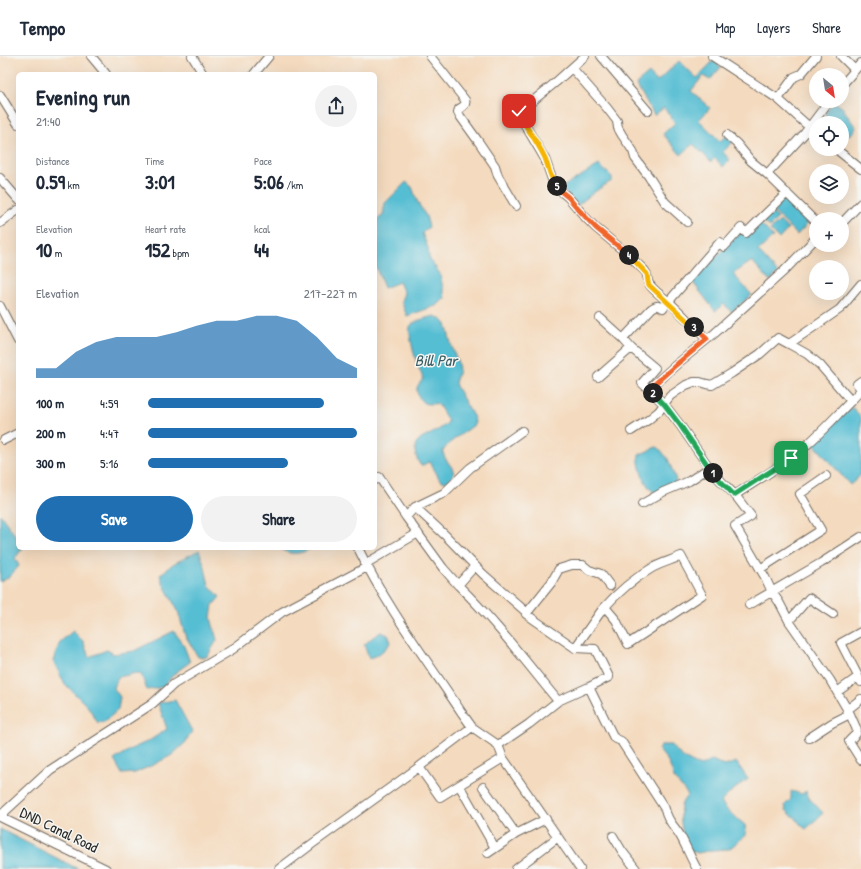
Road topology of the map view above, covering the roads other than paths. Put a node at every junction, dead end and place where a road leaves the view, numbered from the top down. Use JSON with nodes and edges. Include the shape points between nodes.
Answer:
{"nodes":[{"id":1,"x":91,"y":56,"type":"edge"},
{"id":2,"x":192,"y":56,"type":"edge"},
{"id":3,"x":269,"y":56,"type":"edge"},
{"id":4,"x":430,"y":56,"type":"edge"},
{"id":5,"x":585,"y":56,"type":"edge"},
{"id":6,"x":601,"y":56,"type":"edge"},
{"id":7,"x":712,"y":56,"type":"edge"},
{"id":8,"x":816,"y":56,"type":"edge"},
{"id":9,"x":840,"y":56,"type":"edge"},
{"id":10,"x":861,"y":63,"type":"edge"},
{"id":11,"x":572,"y":68,"type":"junction"},
{"id":12,"x":855,"y":70,"type":"junction"},
{"id":13,"x":104,"y":72,"type":"edge"},
{"id":14,"x":202,"y":72,"type":"edge"},
{"id":15,"x":256,"y":72,"type":"edge"},
{"id":16,"x":849,"y":77,"type":"edge"},
{"id":17,"x":0,"y":95,"type":"edge"},
{"id":18,"x":778,"y":99,"type":"junction"},
{"id":19,"x":823,"y":108,"type":"edge"},
{"id":20,"x":648,"y":111,"type":"dead end"},
{"id":21,"x":817,"y":116,"type":"edge"},
{"id":22,"x":16,"y":121,"type":"edge"},
{"id":23,"x":809,"y":126,"type":"joint"},
{"id":24,"x":726,"y":135,"type":"dead end"},
{"id":25,"x":845,"y":156,"type":"edge"},
{"id":26,"x":861,"y":169,"type":"edge"},
{"id":27,"x":767,"y":174,"type":"junction"},
{"id":28,"x":0,"y":178,"type":"edge"},
{"id":29,"x":787,"y":193,"type":"junction"},
{"id":30,"x":16,"y":198,"type":"edge"},
{"id":31,"x":861,"y":203,"type":"edge"},
{"id":32,"x":516,"y":206,"type":"dead end"},
{"id":33,"x":16,"y":211,"type":"edge"},
{"id":34,"x":809,"y":215,"type":"edge"},
{"id":35,"x":849,"y":216,"type":"edge"},
{"id":36,"x":687,"y":222,"type":"dead end"},
{"id":37,"x":0,"y":223,"type":"edge"},
{"id":38,"x":809,"y":245,"type":"edge"},
{"id":39,"x":861,"y":284,"type":"edge"},
{"id":40,"x":668,"y":302,"type":"junction"},
{"id":41,"x":0,"y":306,"type":"edge"},
{"id":42,"x":600,"y":318,"type":"dead end"},
{"id":43,"x":16,"y":337,"type":"edge"},
{"id":44,"x":707,"y":339,"type":"junction"},
{"id":45,"x":623,"y":340,"type":"junction"},
{"id":46,"x":789,"y":344,"type":"junction"},
{"id":47,"x":631,"y":348,"type":"junction"},
{"id":48,"x":598,"y":377,"type":"dead end"},
{"id":49,"x":861,"y":381,"type":"edge"},
{"id":50,"x":649,"y":389,"type":"junction"},
{"id":51,"x":861,"y":389,"type":"edge"},
{"id":52,"x":851,"y":401,"type":"junction"},
{"id":53,"x":664,"y":404,"type":"junction"},
{"id":54,"x":522,"y":431,"type":"dead end"},
{"id":55,"x":631,"y":431,"type":"dead end"},
{"id":56,"x":16,"y":434,"type":"edge"},
{"id":57,"x":4,"y":440,"type":"dead end"},
{"id":58,"x":709,"y":468,"type":"junction"},
{"id":59,"x":826,"y":476,"type":"dead end"},
{"id":60,"x":377,"y":478,"type":"edge"},
{"id":61,"x":734,"y":495,"type":"junction"},
{"id":62,"x":642,"y":504,"type":"dead end"},
{"id":63,"x":416,"y":507,"type":"junction"},
{"id":64,"x":406,"y":517,"type":"junction"},
{"id":65,"x":418,"y":533,"type":"junction"},
{"id":66,"x":861,"y":537,"type":"edge"},
{"id":67,"x":359,"y":550,"type":"edge"},
{"id":68,"x":366,"y":565,"type":"junction"},
{"id":69,"x":475,"y":566,"type":"junction"},
{"id":70,"x":760,"y":569,"type":"junction"},
{"id":71,"x":458,"y":585,"type":"junction"},
{"id":72,"x":610,"y":586,"type":"dead end"},
{"id":73,"x":772,"y":592,"type":"junction"},
{"id":74,"x":749,"y":605,"type":"dead end"},
{"id":75,"x":605,"y":607,"type":"junction"},
{"id":76,"x":526,"y":614,"type":"junction"},
{"id":77,"x":833,"y":614,"type":"dead end"},
{"id":78,"x":789,"y":621,"type":"junction"},
{"id":79,"x":861,"y":632,"type":"edge"},
{"id":80,"x":574,"y":648,"type":"junction"},
{"id":81,"x":860,"y":680,"type":"edge"},
{"id":82,"x":589,"y":687,"type":"junction"},
{"id":83,"x":837,"y":692,"type":"junction"},
{"id":84,"x":861,"y":699,"type":"edge"},
{"id":85,"x":558,"y":701,"type":"junction"},
{"id":86,"x":849,"y":712,"type":"junction"},
{"id":87,"x":472,"y":727,"type":"junction"},
{"id":88,"x":809,"y":738,"type":"dead end"},
{"id":89,"x":498,"y":745,"type":"junction"},
{"id":90,"x":503,"y":758,"type":"junction"},
{"id":91,"x":861,"y":760,"type":"edge"},
{"id":92,"x":419,"y":768,"type":"junction"},
{"id":93,"x":459,"y":785,"type":"junction"},
{"id":94,"x":483,"y":787,"type":"dead end"},
{"id":95,"x":0,"y":816,"type":"edge"},
{"id":96,"x":546,"y":819,"type":"junction"},
{"id":97,"x":516,"y":834,"type":"junction"},
{"id":98,"x":613,"y":836,"type":"dead end"},
{"id":99,"x":558,"y":837,"type":"junction"},
{"id":100,"x":106,"y":869,"type":"edge"},
{"id":101,"x":279,"y":869,"type":"edge"},
{"id":102,"x":516,"y":869,"type":"edge"},
{"id":103,"x":580,"y":869,"type":"edge"},
{"id":104,"x":636,"y":869,"type":"edge"},
{"id":105,"x":697,"y":869,"type":"edge"}],
"edges":[{"from":1,"to":13,"type":"street"},
{"from":2,"to":14,"type":"street"},
{"from":3,"to":15,"type":"street"},
{"from":4,"to":32,"type":"street","via":[[465,100],[465,105],[458,112],[495,166]]},
{"from":5,"to":11,"type":"street"},
{"from":6,"to":20,"type":"street"},
{"from":7,"to":18,"type":"street"},
{"from":8,"to":18,"type":"street","via":[[801,74],[788,84]]},
{"from":9,"to":12,"type":"street"},
{"from":10,"to":12,"type":"street"},
{"from":11,"to":36,"type":"street","via":[[617,121],[618,128],[635,158],[665,202]]},
{"from":11,"to":40,"type":"street","via":[[518,113],[545,159],[553,182],[591,223],[646,271],[649,285]]},
{"from":12,"to":16,"type":"street"},
{"from":17,"to":22,"type":"street"},
{"from":18,"to":23,"type":"street"},
{"from":19,"to":21,"type":"street"},
{"from":23,"to":27,"type":"street"},
{"from":24,"to":27,"type":"street"},
{"from":25,"to":26,"type":"street"},
{"from":27,"to":29,"type":"street"},
{"from":28,"to":30,"type":"street"},
{"from":29,"to":34,"type":"street"},
{"from":29,"to":40,"type":"street","via":[[746,234],[741,228],[724,247],[720,242]]},
{"from":31,"to":35,"type":"street"},
{"from":33,"to":37,"type":"street"},
{"from":38,"to":44,"type":"street","via":[[784,271]]},
{"from":39,"to":46,"type":"street","via":[[840,309]]},
{"from":40,"to":44,"type":"street"},
{"from":40,"to":45,"type":"street","via":[[663,308],[655,306]]},
{"from":41,"to":43,"type":"street"},
{"from":42,"to":45,"type":"street"},
{"from":44,"to":50,"type":"street"},
{"from":45,"to":47,"type":"street"},
{"from":46,"to":52,"type":"street","via":[[820,365]]},
{"from":46,"to":53,"type":"street","via":[[778,338],[760,354],[712,385],[694,382],[670,396]]},
{"from":47,"to":48,"type":"street"},
{"from":47,"to":50,"type":"street","via":[[655,368],[642,383]]},
{"from":49,"to":51,"type":"street","via":[[857,384]]},
{"from":50,"to":53,"type":"street"},
{"from":51,"to":52,"type":"street"},
{"from":52,"to":61,"type":"street","via":[[791,458]]},
{"from":53,"to":55,"type":"street","via":[[648,420]]},
{"from":53,"to":58,"type":"street"},
{"from":54,"to":63,"type":"street","via":[[470,468],[444,493]]},
{"from":56,"to":57,"type":"street"},
{"from":58,"to":61,"type":"street"},
{"from":58,"to":62,"type":"street","via":[[689,482]]},
{"from":59,"to":70,"type":"street","via":[[800,494],[821,530]]},
{"from":60,"to":64,"type":"street","via":[[379,477]]},
{"from":61,"to":70,"type":"street","via":[[751,516],[735,526]]},
{"from":63,"to":64,"type":"street"},
{"from":63,"to":69,"type":"street"},
{"from":64,"to":65,"type":"street"},
{"from":65,"to":68,"type":"street"},
{"from":65,"to":71,"type":"street"},
{"from":66,"to":73,"type":"street"},
{"from":67,"to":68,"type":"street"},
{"from":68,"to":87,"type":"street","via":[[394,612]]},
{"from":68,"to":95,"type":"street","via":[[282,612],[233,649],[174,684],[152,704],[50,770]]},
{"from":69,"to":71,"type":"street"},
{"from":69,"to":76,"type":"street"},
{"from":70,"to":73,"type":"street"},
{"from":71,"to":85,"type":"street","via":[[499,628]]},
{"from":72,"to":76,"type":"street","via":[[601,574],[583,565],[559,569]]},
{"from":73,"to":74,"type":"street"},
{"from":73,"to":78,"type":"street"},
{"from":75,"to":75,"type":"street","via":[[616,620],[628,644],[702,595],[681,556],[653,567],[630,582]]},
{"from":75,"to":80,"type":"street"},
{"from":76,"to":80,"type":"street"},
{"from":77,"to":78,"type":"street","via":[[809,598]]},
{"from":78,"to":83,"type":"street"},
{"from":79,"to":81,"type":"street","via":[[841,643]]},
{"from":80,"to":82,"type":"street","via":[[595,649],[609,677]]},
{"from":81,"to":83,"type":"street"},
{"from":82,"to":85,"type":"street"},
{"from":82,"to":105,"type":"street","via":[[614,738],[621,742],[665,809],[667,818],[681,836]]},
{"from":83,"to":86,"type":"street"},
{"from":84,"to":86,"type":"street"},
{"from":85,"to":89,"type":"street"},
{"from":86,"to":88,"type":"street"},
{"from":86,"to":91,"type":"street","via":[[857,730],[849,741]]},
{"from":87,"to":89,"type":"street"},
{"from":87,"to":92,"type":"street"},
{"from":89,"to":90,"type":"street"},
{"from":90,"to":93,"type":"street"},
{"from":90,"to":96,"type":"street"},
{"from":92,"to":93,"type":"street","via":[[440,796]]},
{"from":92,"to":101,"type":"street"},
{"from":93,"to":97,"type":"street","via":[[492,851]]},
{"from":94,"to":97,"type":"street"},
{"from":95,"to":100,"type":"street","name":"DND Canal Road"},
{"from":96,"to":97,"type":"street"},
{"from":96,"to":99,"type":"street"},
{"from":98,"to":104,"type":"street"},
{"from":99,"to":102,"type":"street"},
{"from":99,"to":103,"type":"street"}]}
